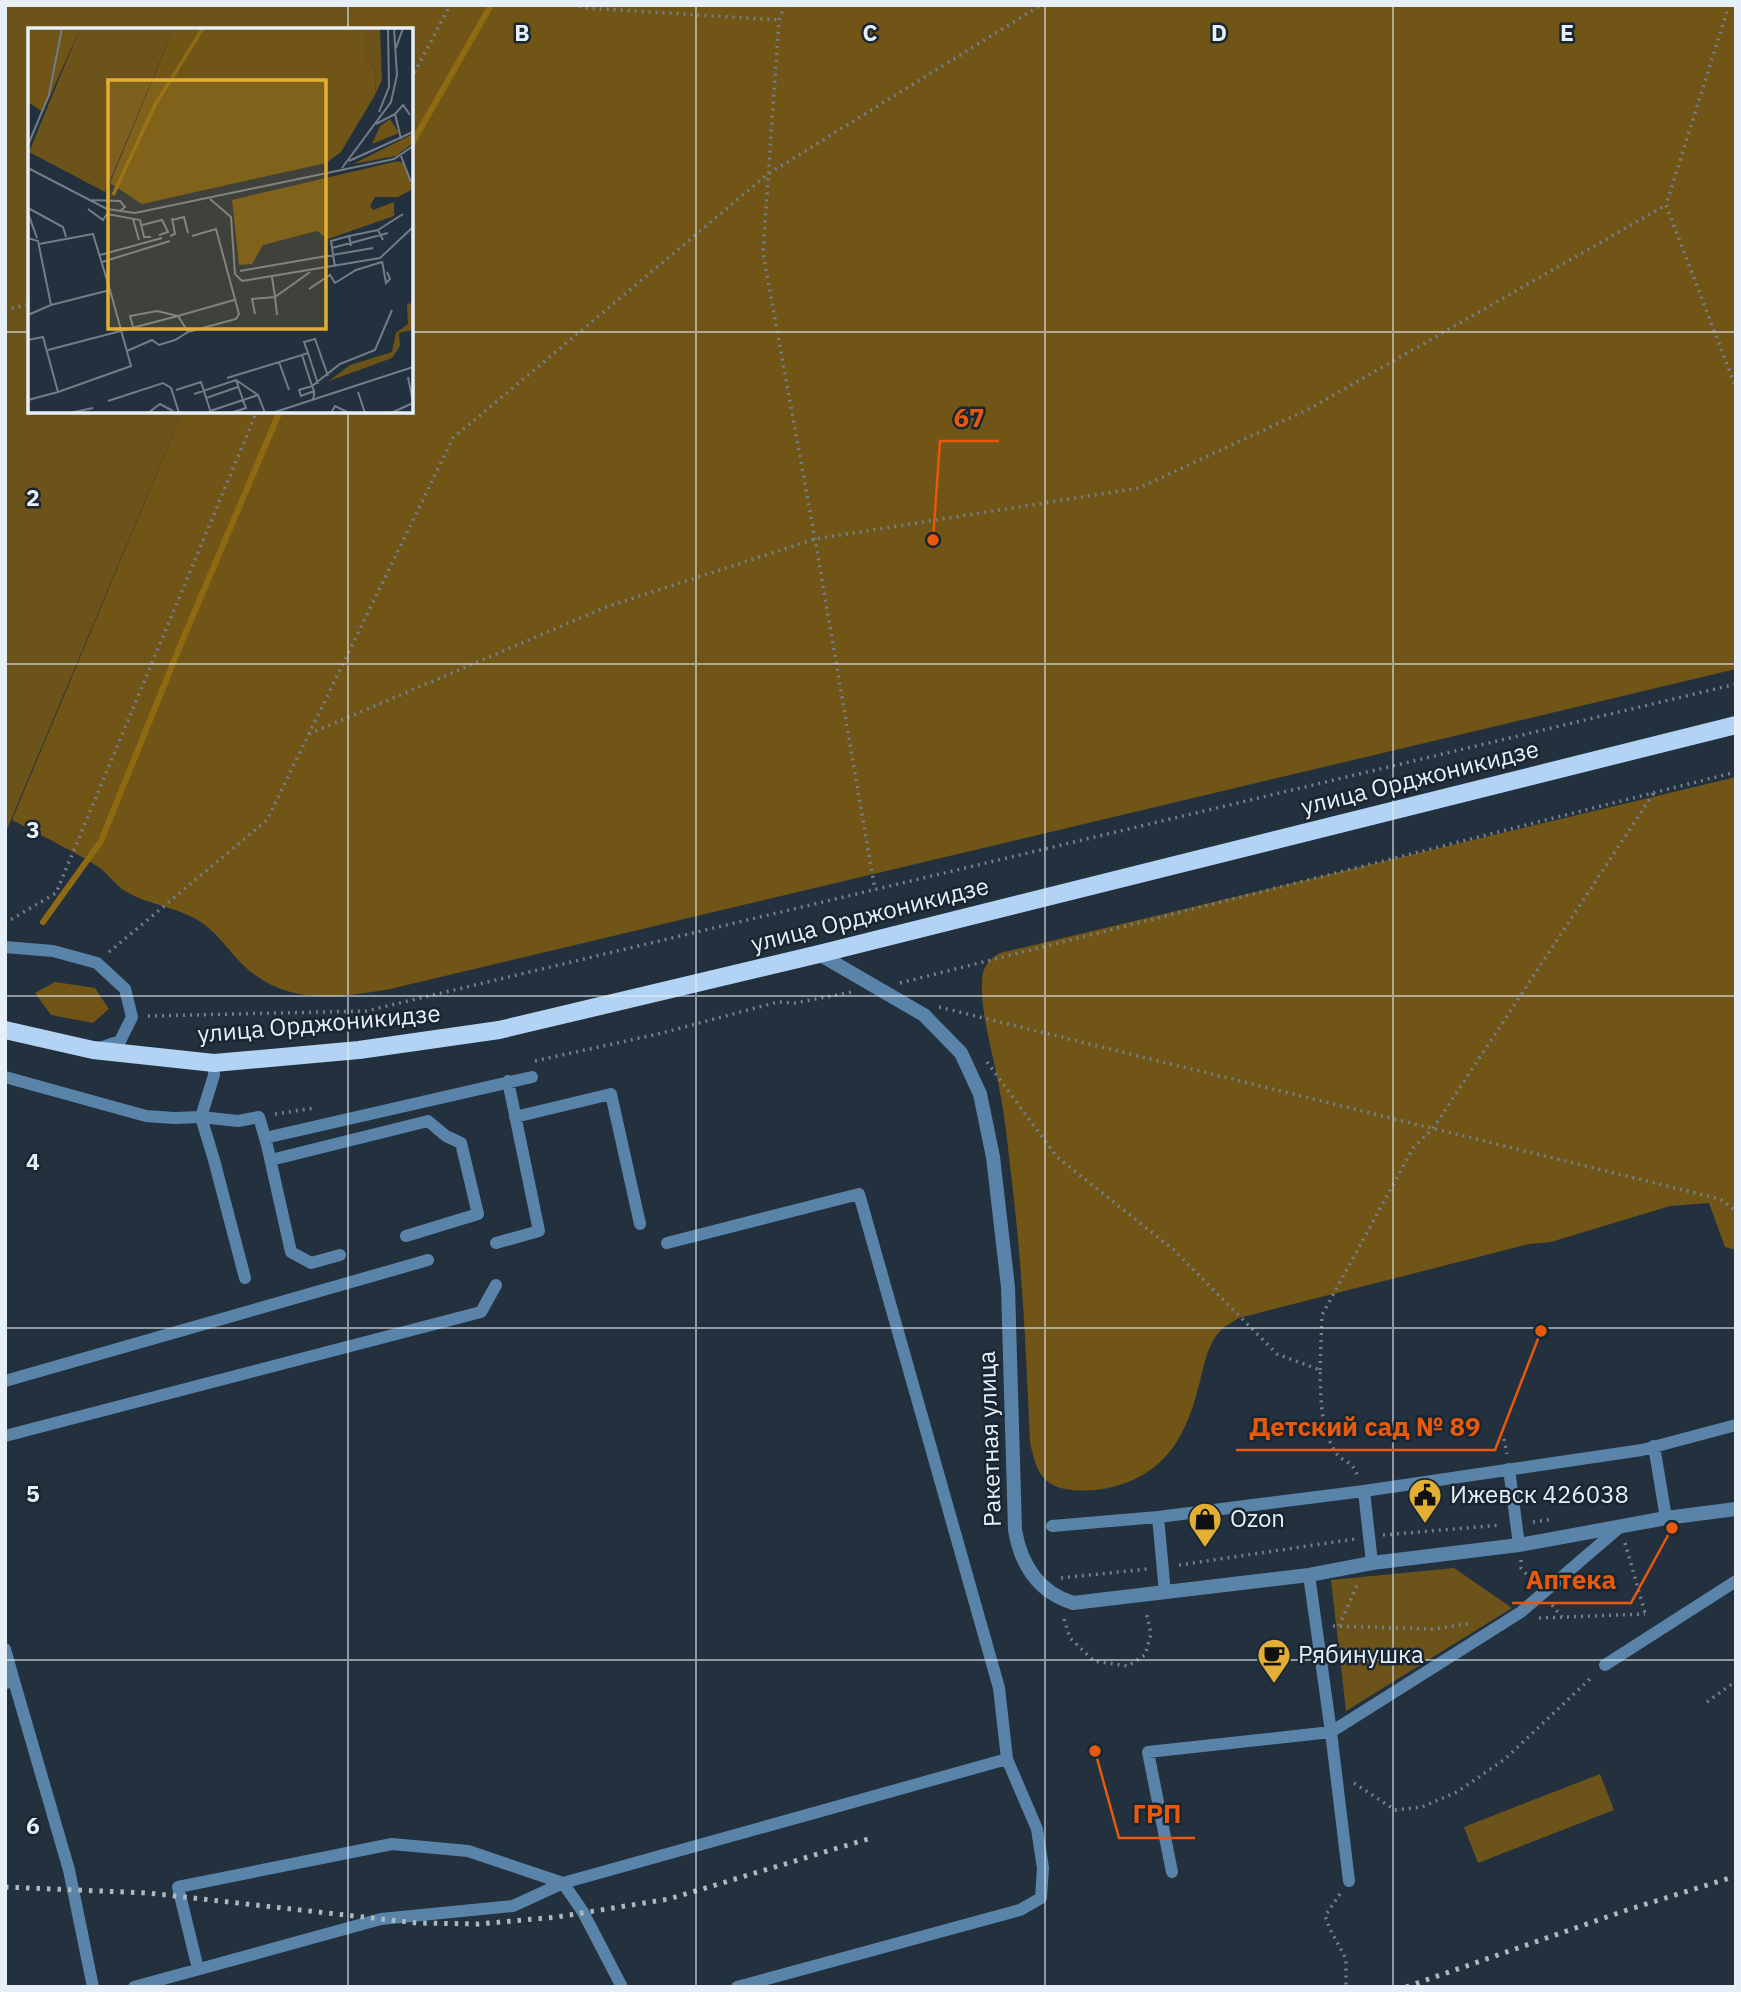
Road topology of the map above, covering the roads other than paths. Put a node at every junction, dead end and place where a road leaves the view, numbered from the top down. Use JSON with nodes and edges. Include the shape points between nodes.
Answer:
{"nodes":[{"id":1,"x":1736,"y":725,"type":"edge"},
{"id":2,"x":5,"y":947,"type":"edge"},
{"id":3,"x":819,"y":954,"type":"junction"},
{"id":4,"x":5,"y":1030,"type":"edge"},
{"id":5,"x":93,"y":1050,"type":"junction"},
{"id":6,"x":214,"y":1063,"type":"junction"},
{"id":7,"x":5,"y":1077,"type":"edge"},
{"id":8,"x":532,"y":1077,"type":"dead end"},
{"id":9,"x":509,"y":1081,"type":"junction"},
{"id":10,"x":201,"y":1117,"type":"junction"},
{"id":11,"x":515,"y":1117,"type":"junction"},
{"id":12,"x":265,"y":1138,"type":"junction"},
{"id":13,"x":271,"y":1160,"type":"junction"},
{"id":14,"x":640,"y":1224,"type":"dead end"},
{"id":15,"x":406,"y":1236,"type":"dead end"},
{"id":16,"x":496,"y":1243,"type":"dead end"},
{"id":17,"x":667,"y":1243,"type":"dead end"},
{"id":18,"x":340,"y":1255,"type":"dead end"},
{"id":19,"x":428,"y":1260,"type":"dead end"},
{"id":20,"x":245,"y":1278,"type":"dead end"},
{"id":21,"x":496,"y":1285,"type":"dead end"},
{"id":22,"x":5,"y":1381,"type":"edge"},
{"id":23,"x":1736,"y":1424,"type":"edge"},
{"id":24,"x":5,"y":1436,"type":"edge"},
{"id":25,"x":1654,"y":1447,"type":"junction"},
{"id":26,"x":1509,"y":1469,"type":"junction"},
{"id":27,"x":1364,"y":1491,"type":"junction"},
{"id":28,"x":1736,"y":1509,"type":"edge"},
{"id":29,"x":1158,"y":1517,"type":"junction"},
{"id":30,"x":1666,"y":1518,"type":"junction"},
{"id":31,"x":1052,"y":1526,"type":"dead end"},
{"id":32,"x":1620,"y":1527,"type":"junction"},
{"id":33,"x":1520,"y":1545,"type":"junction"},
{"id":34,"x":1372,"y":1563,"type":"junction"},
{"id":35,"x":1309,"y":1575,"type":"junction"},
{"id":36,"x":1736,"y":1581,"type":"edge"},
{"id":37,"x":1165,"y":1593,"type":"junction"},
{"id":38,"x":5,"y":1649,"type":"edge"},
{"id":39,"x":1605,"y":1665,"type":"road end"},
{"id":40,"x":9,"y":1682,"type":"edge"},
{"id":41,"x":1331,"y":1732,"type":"junction"},
{"id":42,"x":1007,"y":1759,"type":"junction"},
{"id":43,"x":1172,"y":1872,"type":"dead end"},
{"id":44,"x":1349,"y":1881,"type":"road end"},
{"id":45,"x":563,"y":1883,"type":"junction"},
{"id":46,"x":198,"y":1969,"type":"junction"},
{"id":47,"x":93,"y":1987,"type":"edge"},
{"id":48,"x":134,"y":1987,"type":"edge"},
{"id":49,"x":622,"y":1987,"type":"edge"},
{"id":50,"x":737,"y":1987,"type":"edge"}],
"edges":[{"from":1,"to":3,"type":"main road","name":"улица Орджоникидзе"},
{"from":2,"to":5,"type":"lane","via":[[53,951],[97,963],[125,989],[132,1017],[121,1041]]},
{"from":3,"to":6,"type":"main road","name":"улица Орджоникидзе","via":[[499,1030],[359,1050]]},
{"from":3,"to":37,"type":"street","name":"Ракетная улица","via":[[925,1015],[961,1053],[980,1094],[993,1157],[1008,1287],[1015,1530],[1018,1549],[1033,1577],[1057,1598],[1073,1603]]},
{"from":4,"to":5,"type":"main road","name":"улица Орджоникидзе"},
{"from":5,"to":6,"type":"main road","name":"улица Орджоникидзе"},
{"from":6,"to":10,"type":"lane"},
{"from":7,"to":10,"type":"lane","via":[[146,1116]]},
{"from":8,"to":9,"type":"lane"},
{"from":9,"to":11,"type":"lane"},
{"from":9,"to":12,"type":"lane"},
{"from":10,"to":12,"type":"lane","via":[[238,1121],[259,1117]]},
{"from":10,"to":20,"type":"lane"},
{"from":11,"to":14,"type":"lane","via":[[611,1094]]},
{"from":11,"to":16,"type":"lane","via":[[538,1231]]},
{"from":12,"to":13,"type":"lane"},
{"from":13,"to":15,"type":"lane","via":[[428,1121],[461,1143],[478,1214]]},
{"from":13,"to":18,"type":"lane","via":[[292,1252],[311,1263]]},
{"from":17,"to":42,"type":"lane","via":[[859,1194],[999,1688]]},
{"from":19,"to":22,"type":"lane"},
{"from":21,"to":24,"type":"lane","via":[[481,1312]]},
{"from":23,"to":25,"type":"lane"},
{"from":25,"to":26,"type":"lane"},
{"from":25,"to":30,"type":"lane"},
{"from":26,"to":27,"type":"lane"},
{"from":26,"to":33,"type":"lane"},
{"from":27,"to":29,"type":"lane"},
{"from":27,"to":34,"type":"lane"},
{"from":28,"to":30,"type":"street"},
{"from":29,"to":31,"type":"lane"},
{"from":29,"to":37,"type":"lane"},
{"from":30,"to":32,"type":"street"},
{"from":32,"to":33,"type":"street"},
{"from":32,"to":41,"type":"lane","via":[[1521,1612]]},
{"from":33,"to":34,"type":"street"},
{"from":34,"to":35,"type":"street"},
{"from":35,"to":37,"type":"street"},
{"from":35,"to":41,"type":"lane"},
{"from":36,"to":39,"type":"lane"},
{"from":38,"to":40,"type":"lane"},
{"from":40,"to":47,"type":"lane","via":[[69,1870]]},
{"from":41,"to":43,"type":"lane","via":[[1148,1752]]},
{"from":41,"to":44,"type":"lane"},
{"from":42,"to":45,"type":"lane"},
{"from":42,"to":50,"type":"lane","via":[[1037,1829],[1043,1868],[1041,1898],[1020,1910]]},
{"from":45,"to":46,"type":"lane","via":[[513,1906],[381,1919]]},
{"from":45,"to":46,"type":"lane","via":[[468,1851],[391,1844],[178,1888]]},
{"from":45,"to":49,"type":"lane"},
{"from":46,"to":48,"type":"lane"}]}
